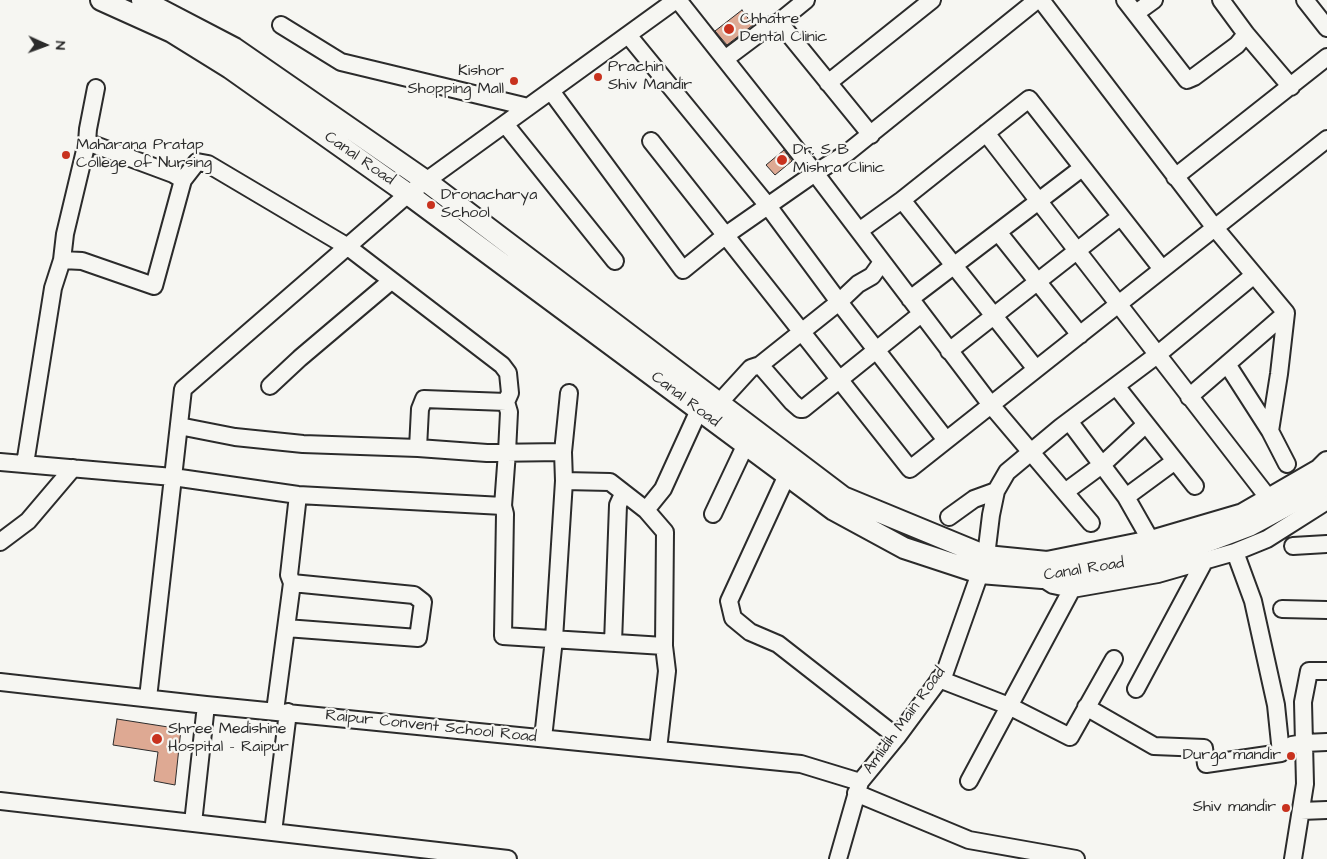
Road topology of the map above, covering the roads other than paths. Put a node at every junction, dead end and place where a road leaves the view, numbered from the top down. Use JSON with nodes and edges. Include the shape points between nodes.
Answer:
{"nodes":[{"id":1,"x":101,"y":0,"type":"edge"},
{"id":2,"x":142,"y":0,"type":"edge"},
{"id":3,"x":677,"y":0,"type":"edge"},
{"id":4,"x":806,"y":0,"type":"edge"},
{"id":5,"x":932,"y":0,"type":"edge"},
{"id":6,"x":1037,"y":0,"type":"edge"},
{"id":7,"x":1041,"y":0,"type":"edge"},
{"id":8,"x":1125,"y":0,"type":"edge"},
{"id":9,"x":1154,"y":0,"type":"edge"},
{"id":10,"x":1221,"y":0,"type":"edge"},
{"id":11,"x":1305,"y":0,"type":"edge"},
{"id":12,"x":914,"y":5,"type":"edge"},
{"id":13,"x":1136,"y":13,"type":"junction"},
{"id":14,"x":780,"y":22,"type":"junction"},
{"id":15,"x":281,"y":25,"type":"dead end"},
{"id":16,"x":1327,"y":28,"type":"edge"},
{"id":17,"x":1246,"y":34,"type":"junction"},
{"id":18,"x":628,"y":35,"type":"junction"},
{"id":19,"x":1327,"y":57,"type":"edge"},
{"id":20,"x":725,"y":59,"type":"junction"},
{"id":21,"x":828,"y":82,"type":"junction"},
{"id":22,"x":1290,"y":87,"type":"junction"},
{"id":23,"x":96,"y":88,"type":"dead end"},
{"id":24,"x":551,"y":91,"type":"junction"},
{"id":25,"x":528,"y":107,"type":"junction"},
{"id":26,"x":505,"y":124,"type":"junction"},
{"id":27,"x":986,"y":133,"type":"junction"},
{"id":28,"x":871,"y":135,"type":"junction"},
{"id":29,"x":1327,"y":139,"type":"edge"},
{"id":30,"x":651,"y":141,"type":"dead end"},
{"id":31,"x":87,"y":142,"type":"junction"},
{"id":32,"x":1082,"y":168,"type":"junction"},
{"id":33,"x":815,"y":173,"type":"junction"},
{"id":34,"x":1175,"y":176,"type":"junction"},
{"id":35,"x":182,"y":180,"type":"junction"},
{"id":36,"x":426,"y":182,"type":"junction"},
{"id":37,"x":408,"y":194,"type":"junction"},
{"id":38,"x":902,"y":200,"type":"junction"},
{"id":39,"x":1039,"y":200,"type":"junction"},
{"id":40,"x":768,"y":206,"type":"junction"},
{"id":41,"x":1120,"y":217,"type":"junction"},
{"id":42,"x":1214,"y":228,"type":"junction"},
{"id":43,"x":859,"y":231,"type":"junction"},
{"id":44,"x":998,"y":232,"type":"junction"},
{"id":45,"x":726,"y":236,"type":"junction"},
{"id":46,"x":348,"y":247,"type":"junction"},
{"id":47,"x":1078,"y":250,"type":"junction"},
{"id":48,"x":62,"y":260,"type":"junction"},
{"id":49,"x":616,"y":261,"type":"dead end"},
{"id":50,"x":882,"y":262,"type":"junction"},
{"id":51,"x":954,"y":266,"type":"junction"},
{"id":52,"x":1162,"y":269,"type":"junction"},
{"id":53,"x":1254,"y":275,"type":"junction"},
{"id":54,"x":391,"y":281,"type":"junction"},
{"id":55,"x":1038,"y":281,"type":"junction"},
{"id":56,"x":910,"y":299,"type":"junction"},
{"id":57,"x":839,"y":302,"type":"junction"},
{"id":58,"x":1119,"y":303,"type":"junction"},
{"id":59,"x":1286,"y":312,"type":"junction"},
{"id":60,"x":922,"y":314,"type":"junction"},
{"id":61,"x":993,"y":316,"type":"junction"},
{"id":62,"x":802,"y":331,"type":"junction"},
{"id":63,"x":1080,"y":335,"type":"junction"},
{"id":64,"x":878,"y":350,"type":"junction"},
{"id":65,"x":949,"y":351,"type":"junction"},
{"id":66,"x":1157,"y":355,"type":"junction"},
{"id":67,"x":1227,"y":364,"type":"junction"},
{"id":68,"x":760,"y":365,"type":"junction"},
{"id":69,"x":1036,"y":369,"type":"junction"},
{"id":70,"x":840,"y":380,"type":"junction"},
{"id":71,"x":270,"y":386,"type":"dead end"},
{"id":72,"x":1116,"y":386,"type":"junction"},
{"id":73,"x":569,"y":393,"type":"dead end"},
{"id":74,"x":1189,"y":397,"type":"junction"},
{"id":75,"x":506,"y":402,"type":"junction"},
{"id":76,"x":719,"y":403,"type":"junction"},
{"id":77,"x":990,"y":405,"type":"junction"},
{"id":78,"x":699,"y":410,"type":"junction"},
{"id":79,"x":1069,"y":421,"type":"junction"},
{"id":80,"x":1146,"y":424,"type":"junction"},
{"id":81,"x":179,"y":426,"type":"junction"},
{"id":82,"x":1270,"y":431,"type":"junction"},
{"id":83,"x":946,"y":440,"type":"junction"},
{"id":84,"x":746,"y":444,"type":"junction"},
{"id":85,"x":418,"y":448,"type":"junction"},
{"id":86,"x":508,"y":452,"type":"junction"},
{"id":87,"x":563,"y":452,"type":"junction"},
{"id":88,"x":1031,"y":453,"type":"junction"},
{"id":89,"x":1175,"y":461,"type":"junction"},
{"id":90,"x":0,"y":462,"type":"edge"},
{"id":91,"x":1327,"y":462,"type":"edge"},
{"id":92,"x":25,"y":464,"type":"junction"},
{"id":93,"x":1102,"y":464,"type":"junction"},
{"id":94,"x":1287,"y":464,"type":"dead end"},
{"id":95,"x":73,"y":468,"type":"junction"},
{"id":96,"x":787,"y":475,"type":"junction"},
{"id":97,"x":173,"y":477,"type":"junction"},
{"id":98,"x":564,"y":481,"type":"junction"},
{"id":99,"x":1327,"y":484,"type":"edge"},
{"id":100,"x":1195,"y":486,"type":"dead end"},
{"id":101,"x":996,"y":491,"type":"junction"},
{"id":102,"x":1065,"y":492,"type":"junction"},
{"id":103,"x":623,"y":494,"type":"junction"},
{"id":104,"x":298,"y":495,"type":"junction"},
{"id":105,"x":1126,"y":497,"type":"junction"},
{"id":106,"x":1270,"y":500,"type":"junction"},
{"id":107,"x":1327,"y":501,"type":"edge"},
{"id":108,"x":503,"y":506,"type":"junction"},
{"id":109,"x":646,"y":510,"type":"junction"},
{"id":110,"x":713,"y":514,"type":"dead end"},
{"id":111,"x":949,"y":517,"type":"dead end"},
{"id":112,"x":1091,"y":523,"type":"dead end"},
{"id":113,"x":1151,"y":541,"type":"junction"},
{"id":114,"x":0,"y":542,"type":"edge"},
{"id":115,"x":1327,"y":544,"type":"edge"},
{"id":116,"x":1293,"y":546,"type":"dead end"},
{"id":117,"x":1235,"y":552,"type":"junction"},
{"id":118,"x":1205,"y":560,"type":"junction"},
{"id":119,"x":983,"y":565,"type":"junction"},
{"id":120,"x":1042,"y":578,"type":"junction"},
{"id":121,"x":292,"y":583,"type":"junction"},
{"id":122,"x":1072,"y":589,"type":"junction"},
{"id":123,"x":1282,"y":609,"type":"dead end"},
{"id":124,"x":1327,"y":610,"type":"edge"},
{"id":125,"x":286,"y":628,"type":"junction"},
{"id":126,"x":554,"y":639,"type":"junction"},
{"id":127,"x":613,"y":642,"type":"junction"},
{"id":128,"x":664,"y":646,"type":"junction"},
{"id":129,"x":1114,"y":659,"type":"dead end"},
{"id":130,"x":1327,"y":671,"type":"edge"},
{"id":131,"x":940,"y":679,"type":"junction"},
{"id":132,"x":0,"y":682,"type":"edge"},
{"id":133,"x":1136,"y":689,"type":"dead end"},
{"id":134,"x":148,"y":698,"type":"junction"},
{"id":135,"x":206,"y":705,"type":"junction"},
{"id":136,"x":1009,"y":706,"type":"junction"},
{"id":137,"x":1086,"y":707,"type":"junction"},
{"id":138,"x":281,"y":712,"type":"junction"},
{"id":139,"x":897,"y":737,"type":"junction"},
{"id":140,"x":543,"y":738,"type":"junction"},
{"id":141,"x":1327,"y":742,"type":"edge"},
{"id":142,"x":1304,"y":743,"type":"junction"},
{"id":143,"x":658,"y":750,"type":"junction"},
{"id":144,"x":1281,"y":753,"type":"junction"},
{"id":145,"x":969,"y":781,"type":"dead end"},
{"id":146,"x":858,"y":787,"type":"junction"},
{"id":147,"x":0,"y":801,"type":"edge"},
{"id":148,"x":1327,"y":810,"type":"edge"},
{"id":149,"x":1301,"y":811,"type":"junction"},
{"id":150,"x":193,"y":823,"type":"junction"},
{"id":151,"x":273,"y":832,"type":"junction"},
{"id":152,"x":508,"y":859,"type":"edge"},
{"id":153,"x":838,"y":859,"type":"edge"},
{"id":154,"x":1076,"y":859,"type":"edge"},
{"id":155,"x":1293,"y":859,"type":"edge"}],
"edges":[{"from":1,"to":37,"type":"main road","name":"Canal Road","via":[[172,32],[230,68]]},
{"from":2,"to":36,"type":"main road","name":"Canal Road","via":[[234,48]]},
{"from":3,"to":18,"type":"street"},
{"from":3,"to":20,"type":"street"},
{"from":4,"to":14,"type":"street"},
{"from":5,"to":12,"type":"street"},
{"from":6,"to":28,"type":"street"},
{"from":7,"to":34,"type":"street"},
{"from":8,"to":13,"type":"street"},
{"from":9,"to":13,"type":"street"},
{"from":10,"to":17,"type":"street"},
{"from":11,"to":16,"type":"street"},
{"from":12,"to":21,"type":"street"},
{"from":13,"to":17,"type":"street","via":[[1187,80],[1237,45]]},
{"from":14,"to":20,"type":"street","via":[[769,26]]},
{"from":14,"to":21,"type":"street"},
{"from":15,"to":25,"type":"street","via":[[341,62]]},
{"from":17,"to":22,"type":"street"},
{"from":18,"to":24,"type":"street"},
{"from":18,"to":40,"type":"street"},
{"from":19,"to":22,"type":"street"},
{"from":20,"to":33,"type":"street"},
{"from":21,"to":28,"type":"street"},
{"from":22,"to":34,"type":"street"},
{"from":23,"to":31,"type":"street"},
{"from":24,"to":25,"type":"street"},
{"from":24,"to":45,"type":"street","via":[[684,270]]},
{"from":25,"to":26,"type":"street"},
{"from":26,"to":36,"type":"street"},
{"from":26,"to":49,"type":"street"},
{"from":27,"to":32,"type":"street","via":[[1029,99]]},
{"from":27,"to":38,"type":"street"},
{"from":27,"to":39,"type":"street"},
{"from":28,"to":33,"type":"street"},
{"from":29,"to":42,"type":"street"},
{"from":30,"to":45,"type":"street"},
{"from":31,"to":35,"type":"street"},
{"from":31,"to":48,"type":"street","via":[[64,234]]},
{"from":32,"to":39,"type":"street"},
{"from":32,"to":41,"type":"street"},
{"from":33,"to":40,"type":"street"},
{"from":33,"to":43,"type":"street"},
{"from":34,"to":42,"type":"street"},
{"from":35,"to":46,"type":"street","via":[[197,162],[208,164]]},
{"from":35,"to":48,"type":"street","via":[[154,286],[82,261]]},
{"from":36,"to":37,"type":"street"},
{"from":36,"to":76,"type":"main road","name":"Canal Road"},
{"from":37,"to":46,"type":"street"},
{"from":37,"to":78,"type":"main road","name":"Canal Road"},
{"from":38,"to":43,"type":"street"},
{"from":38,"to":51,"type":"street"},
{"from":39,"to":44,"type":"street"},
{"from":39,"to":47,"type":"street"},
{"from":40,"to":45,"type":"street"},
{"from":40,"to":57,"type":"street"},
{"from":41,"to":47,"type":"street"},
{"from":41,"to":52,"type":"street"},
{"from":42,"to":52,"type":"street"},
{"from":42,"to":53,"type":"street"},
{"from":43,"to":50,"type":"street"},
{"from":44,"to":51,"type":"street"},
{"from":44,"to":55,"type":"street"},
{"from":45,"to":62,"type":"street"},
{"from":46,"to":54,"type":"street"},
{"from":46,"to":81,"type":"street","via":[[183,389]]},
{"from":47,"to":55,"type":"street"},
{"from":47,"to":58,"type":"street"},
{"from":48,"to":92,"type":"street","via":[[53,288]]},
{"from":50,"to":56,"type":"street"},
{"from":50,"to":57,"type":"street","via":[[872,276]]},
{"from":51,"to":56,"type":"street"},
{"from":51,"to":61,"type":"street"},
{"from":52,"to":58,"type":"street"},
{"from":53,"to":59,"type":"street"},
{"from":53,"to":66,"type":"street"},
{"from":54,"to":71,"type":"street"},
{"from":54,"to":75,"type":"street","via":[[502,365],[508,373],[510,393]]},
{"from":55,"to":61,"type":"street"},
{"from":55,"to":63,"type":"street"},
{"from":56,"to":60,"type":"street"},
{"from":57,"to":62,"type":"street"},
{"from":57,"to":64,"type":"street"},
{"from":58,"to":63,"type":"street"},
{"from":58,"to":66,"type":"street"},
{"from":59,"to":67,"type":"street"},
{"from":59,"to":82,"type":"street"},
{"from":60,"to":64,"type":"street"},
{"from":60,"to":65,"type":"street"},
{"from":61,"to":65,"type":"street"},
{"from":61,"to":69,"type":"street"},
{"from":62,"to":68,"type":"street"},
{"from":62,"to":70,"type":"street"},
{"from":63,"to":69,"type":"street"},
{"from":64,"to":70,"type":"street"},
{"from":64,"to":83,"type":"street"},
{"from":65,"to":77,"type":"street"},
{"from":66,"to":72,"type":"street"},
{"from":66,"to":74,"type":"street"},
{"from":67,"to":74,"type":"street"},
{"from":67,"to":82,"type":"street"},
{"from":68,"to":70,"type":"street","via":[[800,409],[810,405]]},
{"from":68,"to":76,"type":"street","via":[[751,368]]},
{"from":69,"to":77,"type":"street"},
{"from":70,"to":83,"type":"street","via":[[910,468]]},
{"from":72,"to":79,"type":"street"},
{"from":72,"to":80,"type":"street"},
{"from":73,"to":87,"type":"street"},
{"from":74,"to":106,"type":"street"},
{"from":75,"to":85,"type":"street","via":[[424,399],[420,409]]},
{"from":75,"to":86,"type":"street","via":[[509,412]]},
{"from":76,"to":119,"type":"main road","name":"Canal Road","via":[[843,497]]},
{"from":77,"to":83,"type":"street"},
{"from":77,"to":88,"type":"street"},
{"from":78,"to":84,"type":"main road","name":"Canal Road"},
{"from":78,"to":109,"type":"street","via":[[663,489]]},
{"from":79,"to":88,"type":"street"},
{"from":79,"to":93,"type":"street"},
{"from":80,"to":89,"type":"street"},
{"from":80,"to":93,"type":"street"},
{"from":81,"to":85,"type":"street","via":[[235,437],[303,444]]},
{"from":81,"to":97,"type":"street"},
{"from":82,"to":94,"type":"street"},
{"from":84,"to":96,"type":"main road","name":"Canal Road"},
{"from":84,"to":110,"type":"street"},
{"from":85,"to":86,"type":"street"},
{"from":86,"to":87,"type":"street"},
{"from":86,"to":108,"type":"street"},
{"from":87,"to":98,"type":"street"},
{"from":88,"to":101,"type":"street","via":[[1007,472]]},
{"from":88,"to":102,"type":"street"},
{"from":89,"to":100,"type":"street"},
{"from":89,"to":105,"type":"street"},
{"from":90,"to":92,"type":"street"},
{"from":91,"to":106,"type":"main road","name":"Canal Road"},
{"from":92,"to":95,"type":"street"},
{"from":93,"to":102,"type":"street"},
{"from":93,"to":105,"type":"street"},
{"from":95,"to":97,"type":"street"},
{"from":95,"to":114,"type":"street","via":[[28,521]]},
{"from":96,"to":119,"type":"main road","name":"Canal Road","via":[[834,510],[904,548]]},
{"from":96,"to":139,"type":"street","via":[[729,601],[733,618],[750,632],[778,644]]},
{"from":97,"to":104,"type":"street"},
{"from":97,"to":134,"type":"street"},
{"from":98,"to":103,"type":"street","via":[[610,482]]},
{"from":98,"to":126,"type":"street"},
{"from":99,"to":120,"type":"main road","name":"Canal Road","via":[[1249,526],[1172,555]]},
{"from":101,"to":111,"type":"street","via":[[974,499]]},
{"from":101,"to":119,"type":"street","name":"Amlidih Main Road"},
{"from":102,"to":112,"type":"street"},
{"from":103,"to":109,"type":"street"},
{"from":103,"to":127,"type":"street","via":[[618,505]]},
{"from":104,"to":108,"type":"street"},
{"from":104,"to":121,"type":"street","via":[[289,575]]},
{"from":105,"to":113,"type":"street"},
{"from":106,"to":113,"type":"main road","name":"Canal Road","via":[[1243,514]]},
{"from":107,"to":117,"type":"street","via":[[1267,539]]},
{"from":108,"to":126,"type":"street","via":[[503,636]]},
{"from":109,"to":128,"type":"street","via":[[665,532]]},
{"from":113,"to":119,"type":"main road","name":"Canal Road","via":[[1047,562]]},
{"from":115,"to":116,"type":"street"},
{"from":117,"to":118,"type":"street"},
{"from":117,"to":144,"type":"street","via":[[1253,601],[1276,705]]},
{"from":118,"to":122,"type":"street","via":[[1150,576]]},
{"from":118,"to":133,"type":"street"},
{"from":119,"to":120,"type":"main road","name":"Canal Road"},
{"from":119,"to":131,"type":"street","name":"Amlidih Main Road"},
{"from":120,"to":122,"type":"street","via":[[1053,585]]},
{"from":121,"to":125,"type":"street"},
{"from":121,"to":125,"type":"street","via":[[414,595],[423,602],[418,638]]},
{"from":122,"to":136,"type":"street"},
{"from":123,"to":124,"type":"street"},
{"from":125,"to":138,"type":"street"},
{"from":126,"to":127,"type":"street"},
{"from":126,"to":140,"type":"street"},
{"from":127,"to":128,"type":"street"},
{"from":128,"to":143,"type":"street","via":[[668,671]]},
{"from":129,"to":137,"type":"street"},
{"from":130,"to":142,"type":"street","via":[[1309,672],[1303,702]]},
{"from":131,"to":136,"type":"street"},
{"from":131,"to":139,"type":"street","name":"Amlidih Main Road"},
{"from":132,"to":134,"type":"street","name":"Raipur Convent School Road"},
{"from":134,"to":135,"type":"street","name":"Raipur Convent School Road"},
{"from":135,"to":138,"type":"street","name":"Raipur Convent School Road"},
{"from":135,"to":150,"type":"street"},
{"from":136,"to":137,"type":"street","via":[[1070,737]]},
{"from":136,"to":145,"type":"street"},
{"from":137,"to":144,"type":"street","via":[[1154,746],[1204,748],[1206,764]]},
{"from":138,"to":140,"type":"street","name":"Raipur Convent School Road"},
{"from":138,"to":151,"type":"street"},
{"from":139,"to":146,"type":"street","name":"Amlidih Main Road"},
{"from":140,"to":143,"type":"street","name":"Raipur Convent School Road"},
{"from":141,"to":142,"type":"street"},
{"from":142,"to":144,"type":"street","via":[[1292,745]]},
{"from":142,"to":149,"type":"street","via":[[1305,784]]},
{"from":143,"to":146,"type":"street","name":"Raipur Convent School Road","via":[[801,764]]},
{"from":146,"to":153,"type":"street","name":"Amlidih Main Road"},
{"from":146,"to":154,"type":"street","name":"Raipur Convent School Road","via":[[969,840]]},
{"from":147,"to":150,"type":"street"},
{"from":148,"to":149,"type":"street"},
{"from":149,"to":155,"type":"street"},
{"from":150,"to":151,"type":"street"},
{"from":151,"to":152,"type":"street"}]}
